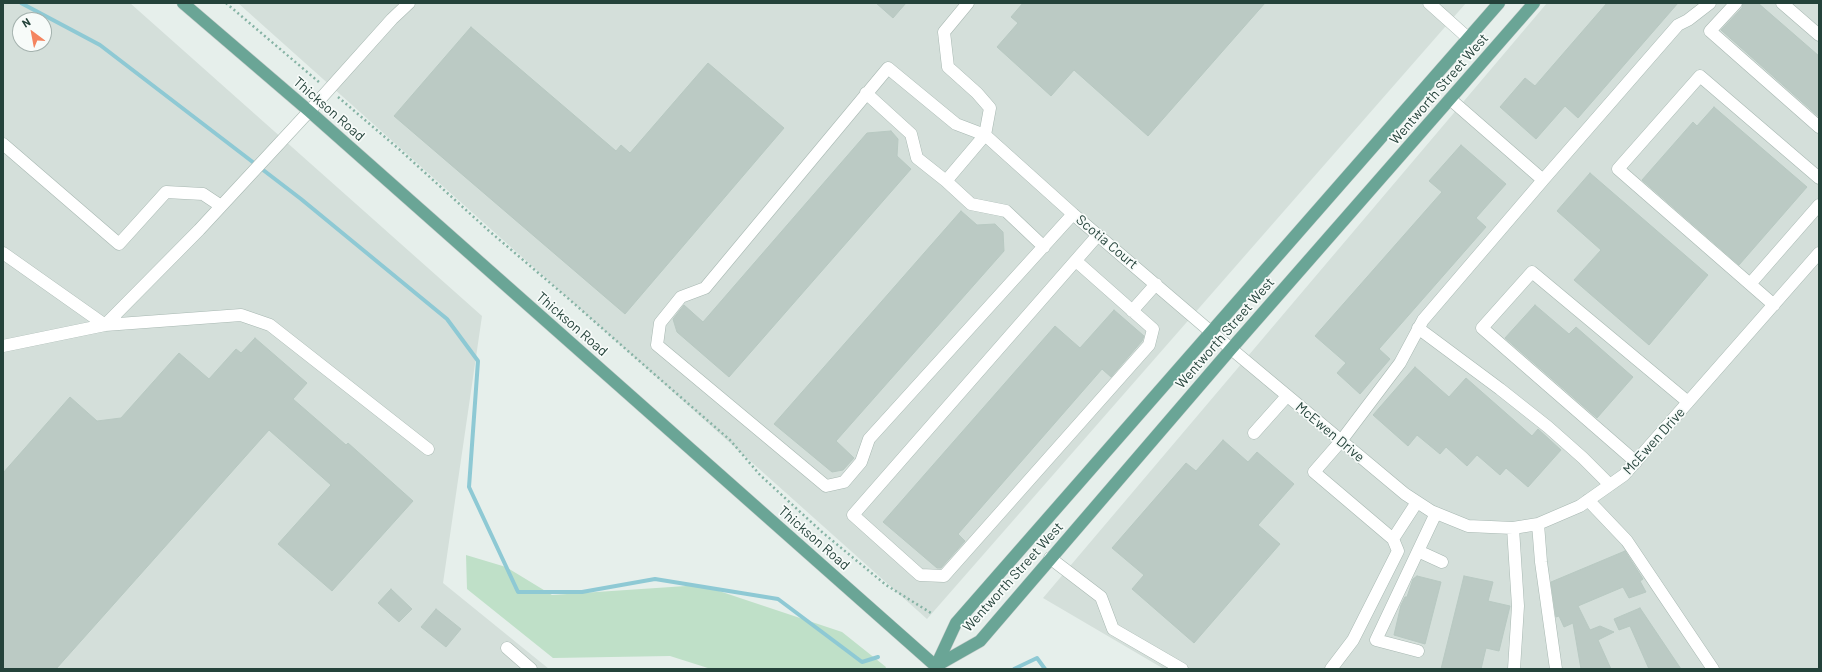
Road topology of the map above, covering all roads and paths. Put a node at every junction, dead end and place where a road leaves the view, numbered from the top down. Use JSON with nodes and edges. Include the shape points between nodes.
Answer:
{"nodes":[{"id":1,"x":183,"y":3,"type":"edge"},
{"id":2,"x":226,"y":3,"type":"edge"},
{"id":3,"x":409,"y":3,"type":"edge"},
{"id":4,"x":968,"y":3,"type":"edge"},
{"id":5,"x":1430,"y":3,"type":"edge"},
{"id":6,"x":1499,"y":3,"type":"edge"},
{"id":7,"x":1534,"y":3,"type":"edge"},
{"id":8,"x":1710,"y":3,"type":"edge"},
{"id":9,"x":1736,"y":3,"type":"edge"},
{"id":10,"x":1782,"y":3,"type":"edge"},
{"id":11,"x":1819,"y":35,"type":"edge"},
{"id":12,"x":1468,"y":38,"type":"junction"},
{"id":13,"x":314,"y":78,"type":"dead end"},
{"id":14,"x":866,"y":93,"type":"junction"},
{"id":15,"x":335,"y":95,"type":"dead end"},
{"id":16,"x":1450,"y":99,"type":"junction"},
{"id":17,"x":309,"y":111,"type":"junction"},
{"id":18,"x":1819,"y":127,"type":"edge"},
{"id":19,"x":985,"y":135,"type":"junction"},
{"id":20,"x":3,"y":144,"type":"edge"},
{"id":21,"x":1819,"y":178,"type":"edge"},
{"id":22,"x":1543,"y":180,"type":"junction"},
{"id":23,"x":946,"y":181,"type":"junction"},
{"id":24,"x":1819,"y":205,"type":"edge"},
{"id":25,"x":222,"y":206,"type":"junction"},
{"id":26,"x":1073,"y":214,"type":"junction"},
{"id":27,"x":1098,"y":235,"type":"junction"},
{"id":28,"x":1044,"y":247,"type":"junction"},
{"id":29,"x":3,"y":253,"type":"edge"},
{"id":30,"x":1819,"y":253,"type":"edge"},
{"id":31,"x":1076,"y":261,"type":"junction"},
{"id":32,"x":1156,"y":284,"type":"junction"},
{"id":33,"x":1750,"y":284,"type":"junction"},
{"id":34,"x":1774,"y":305,"type":"junction"},
{"id":35,"x":1132,"y":311,"type":"junction"},
{"id":36,"x":105,"y":325,"type":"junction"},
{"id":37,"x":1418,"y":328,"type":"junction"},
{"id":38,"x":1211,"y":332,"type":"junction"},
{"id":39,"x":3,"y":346,"type":"edge"},
{"id":40,"x":1230,"y":349,"type":"junction"},
{"id":41,"x":1287,"y":396,"type":"junction"},
{"id":42,"x":1688,"y":402,"type":"junction"},
{"id":43,"x":1254,"y":433,"type":"dead end"},
{"id":44,"x":1341,"y":441,"type":"junction"},
{"id":45,"x":428,"y":449,"type":"dead end"},
{"id":46,"x":1636,"y":462,"type":"junction"},
{"id":47,"x":1610,"y":485,"type":"junction"},
{"id":48,"x":1588,"y":500,"type":"junction"},
{"id":49,"x":1417,"y":502,"type":"junction"},
{"id":50,"x":1436,"y":513,"type":"junction"},
{"id":51,"x":1538,"y":524,"type":"junction"},
{"id":52,"x":1513,"y":528,"type":"junction"},
{"id":53,"x":1393,"y":539,"type":"junction"},
{"id":54,"x":1418,"y":551,"type":"junction"},
{"id":55,"x":1050,"y":558,"type":"junction"},
{"id":56,"x":1442,"y":562,"type":"dead end"},
{"id":57,"x":931,"y":613,"type":"dead end"},
{"id":58,"x":507,"y":648,"type":"dead end"},
{"id":59,"x":1418,"y":651,"type":"dead end"},
{"id":60,"x":936,"y":668,"type":"edge"},
{"id":61,"x":531,"y":669,"type":"edge"},
{"id":62,"x":1182,"y":669,"type":"edge"},
{"id":63,"x":1331,"y":669,"type":"edge"},
{"id":64,"x":1514,"y":669,"type":"edge"},
{"id":65,"x":1556,"y":669,"type":"edge"},
{"id":66,"x":1713,"y":669,"type":"edge"}],
"edges":[{"from":1,"to":17,"type":"main road","name":"Thickson Road"},
{"from":2,"to":13,"type":"path"},
{"from":3,"to":17,"type":"street"},
{"from":4,"to":19,"type":"street","via":[[944,32],[946,53],[948,67],[990,108]]},
{"from":5,"to":12,"type":"street"},
{"from":6,"to":12,"type":"main road","name":"Wentworth Street West"},
{"from":7,"to":16,"type":"main road","name":"Wentworth Street West"},
{"from":8,"to":22,"type":"street","via":[[1678,25]]},
{"from":9,"to":18,"type":"street","via":[[1710,32]]},
{"from":10,"to":11,"type":"street"},
{"from":12,"to":38,"type":"main road","name":"Wentworth Street West"},
{"from":14,"to":19,"type":"street","via":[[888,68],[956,124]]},
{"from":14,"to":23,"type":"street","via":[[911,134],[917,158]]},
{"from":14,"to":28,"type":"street","via":[[705,288],[681,297],[660,323],[657,346],[826,486],[844,482],[861,462],[869,440]]},
{"from":15,"to":57,"type":"path","via":[[730,440],[760,475],[822,532],[886,585]]},
{"from":16,"to":22,"type":"street"},
{"from":16,"to":40,"type":"main road","name":"Wentworth Street West"},
{"from":17,"to":25,"type":"street"},
{"from":17,"to":60,"type":"main road","name":"Thickson Road"},
{"from":19,"to":23,"type":"street"},
{"from":19,"to":26,"type":"street","name":"Scotia Court"},
{"from":20,"to":25,"type":"street","via":[[119,244],[166,192],[203,194]]},
{"from":21,"to":33,"type":"street","via":[[1700,76],[1618,168]]},
{"from":22,"to":37,"type":"street"},
{"from":23,"to":28,"type":"street","via":[[971,204],[1006,211]]},
{"from":24,"to":33,"type":"street"},
{"from":25,"to":36,"type":"street"},
{"from":26,"to":27,"type":"street","name":"Scotia Court"},
{"from":26,"to":28,"type":"street"},
{"from":27,"to":31,"type":"street"},
{"from":27,"to":32,"type":"street","name":"Scotia Court"},
{"from":29,"to":36,"type":"street"},
{"from":30,"to":34,"type":"street","name":"McEwen Drive"},
{"from":31,"to":35,"type":"street"},
{"from":31,"to":35,"type":"street","via":[[853,515],[920,575],[944,576],[1149,345],[1153,329]]},
{"from":32,"to":35,"type":"street"},
{"from":32,"to":38,"type":"street","name":"Scotia Court"},
{"from":33,"to":34,"type":"street"},
{"from":34,"to":42,"type":"street","name":"McEwen Drive"},
{"from":36,"to":39,"type":"street"},
{"from":36,"to":45,"type":"street","via":[[241,315],[270,325]]},
{"from":37,"to":44,"type":"street","via":[[1400,363]]},
{"from":37,"to":47,"type":"street","via":[[1548,427]]},
{"from":38,"to":40,"type":"street","name":"Scotia Court"},
{"from":38,"to":60,"type":"main road","name":"Wentworth Street West","via":[[956,623]]},
{"from":40,"to":41,"type":"street","name":"McEwen Drive"},
{"from":40,"to":55,"type":"main road","name":"Wentworth Street West"},
{"from":41,"to":43,"type":"street"},
{"from":41,"to":44,"type":"street","name":"McEwen Drive"},
{"from":42,"to":46,"type":"street","name":"McEwen Drive"},
{"from":42,"to":46,"type":"street","via":[[1532,272],[1487,322],[1482,328]]},
{"from":44,"to":49,"type":"street","name":"McEwen Drive"},
{"from":44,"to":53,"type":"street","via":[[1314,472]]},
{"from":46,"to":47,"type":"street","name":"McEwen Drive"},
{"from":47,"to":48,"type":"street","name":"McEwen Drive"},
{"from":48,"to":51,"type":"street","name":"McEwen Drive"},
{"from":48,"to":66,"type":"street","via":[[1627,541]]},
{"from":49,"to":50,"type":"street","name":"McEwen Drive"},
{"from":49,"to":53,"type":"street"},
{"from":50,"to":52,"type":"street","name":"McEwen Drive","via":[[1468,526]]},
{"from":50,"to":54,"type":"street"},
{"from":51,"to":52,"type":"street","name":"McEwen Drive"},
{"from":51,"to":65,"type":"street"},
{"from":52,"to":64,"type":"street","via":[[1518,606]]},
{"from":53,"to":63,"type":"street","via":[[1398,551],[1353,640]]},
{"from":54,"to":56,"type":"street"},
{"from":54,"to":59,"type":"street","via":[[1376,640]]},
{"from":55,"to":60,"type":"main road","name":"Wentworth Street West","via":[[980,641]]},
{"from":55,"to":62,"type":"street","via":[[1101,597],[1113,629]]},
{"from":58,"to":61,"type":"street"}]}
